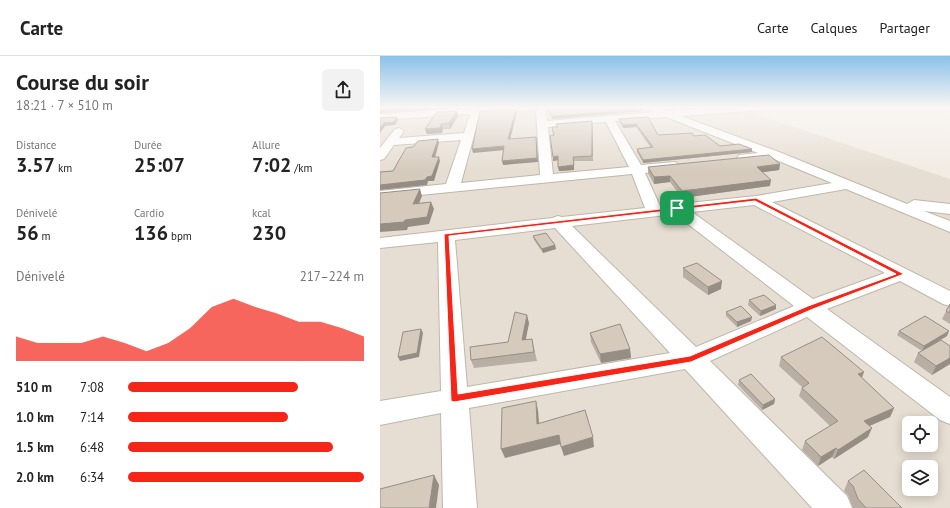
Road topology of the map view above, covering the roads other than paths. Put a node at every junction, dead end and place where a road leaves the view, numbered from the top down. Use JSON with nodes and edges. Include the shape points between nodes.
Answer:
{"nodes":[{"id":1,"x":401,"y":128,"type":"edge"},
{"id":2,"x":471,"y":128,"type":"edge"},
{"id":3,"x":542,"y":128,"type":"edge"},
{"id":4,"x":614,"y":128,"type":"edge"},
{"id":5,"x":705,"y":128,"type":"edge"},
{"id":6,"x":468,"y":136,"type":"junction"},
{"id":7,"x":391,"y":142,"type":"junction"},
{"id":8,"x":775,"y":155,"type":"junction"},
{"id":9,"x":380,"y":156,"type":"edge"},
{"id":10,"x":729,"y":160,"type":"edge"},
{"id":11,"x":690,"y":164,"type":"edge"},
{"id":12,"x":637,"y":170,"type":"junction"},
{"id":13,"x":547,"y":179,"type":"junction"},
{"id":14,"x":848,"y":185,"type":"junction"},
{"id":15,"x":452,"y":189,"type":"junction"},
{"id":16,"x":380,"y":195,"type":"edge"},
{"id":17,"x":756,"y":200,"type":"junction"},
{"id":18,"x":894,"y":204,"type":"junction"},
{"id":19,"x":677,"y":208,"type":"junction"},
{"id":20,"x":950,"y":209,"type":"edge"},
{"id":21,"x":654,"y":210,"type":"junction"},
{"id":22,"x":558,"y":221,"type":"junction"},
{"id":23,"x":950,"y":227,"type":"edge"},
{"id":24,"x":446,"y":235,"type":"junction"},
{"id":25,"x":380,"y":243,"type":"edge"},
{"id":26,"x":901,"y":274,"type":"junction"},
{"id":27,"x":950,"y":299,"type":"edge"},
{"id":28,"x":811,"y":307,"type":"junction"},
{"id":29,"x":691,"y":359,"type":"junction"},
{"id":30,"x":454,"y":398,"type":"junction"},
{"id":31,"x":950,"y":412,"type":"edge"},
{"id":32,"x":380,"y":413,"type":"edge"},
{"id":33,"x":460,"y":508,"type":"edge"},
{"id":34,"x":835,"y":508,"type":"edge"}],
"edges":[{"from":1,"to":7,"type":"street"},
{"from":2,"to":6,"type":"street"},
{"from":3,"to":13,"type":"street"},
{"from":4,"to":12,"type":"street"},
{"from":5,"to":8,"type":"street"},
{"from":6,"to":7,"type":"street"},
{"from":6,"to":15,"type":"street"},
{"from":7,"to":9,"type":"street"},
{"from":8,"to":10,"type":"street"},
{"from":8,"to":14,"type":"street"},
{"from":11,"to":12,"type":"street"},
{"from":12,"to":13,"type":"street"},
{"from":12,"to":21,"type":"street"},
{"from":13,"to":15,"type":"street"},
{"from":14,"to":17,"type":"street"},
{"from":14,"to":18,"type":"street"},
{"from":15,"to":16,"type":"street"},
{"from":17,"to":19,"type":"street"},
{"from":17,"to":26,"type":"street"},
{"from":18,"to":20,"type":"street"},
{"from":18,"to":23,"type":"street"},
{"from":19,"to":21,"type":"street"},
{"from":19,"to":28,"type":"street"},
{"from":21,"to":22,"type":"street"},
{"from":22,"to":24,"type":"street"},
{"from":22,"to":29,"type":"street"},
{"from":24,"to":25,"type":"street"},
{"from":24,"to":30,"type":"street"},
{"from":26,"to":27,"type":"street"},
{"from":26,"to":28,"type":"street"},
{"from":28,"to":29,"type":"street"},
{"from":28,"to":31,"type":"street"},
{"from":29,"to":30,"type":"street"},
{"from":29,"to":34,"type":"street"},
{"from":30,"to":32,"type":"street"},
{"from":30,"to":33,"type":"street"}]}
